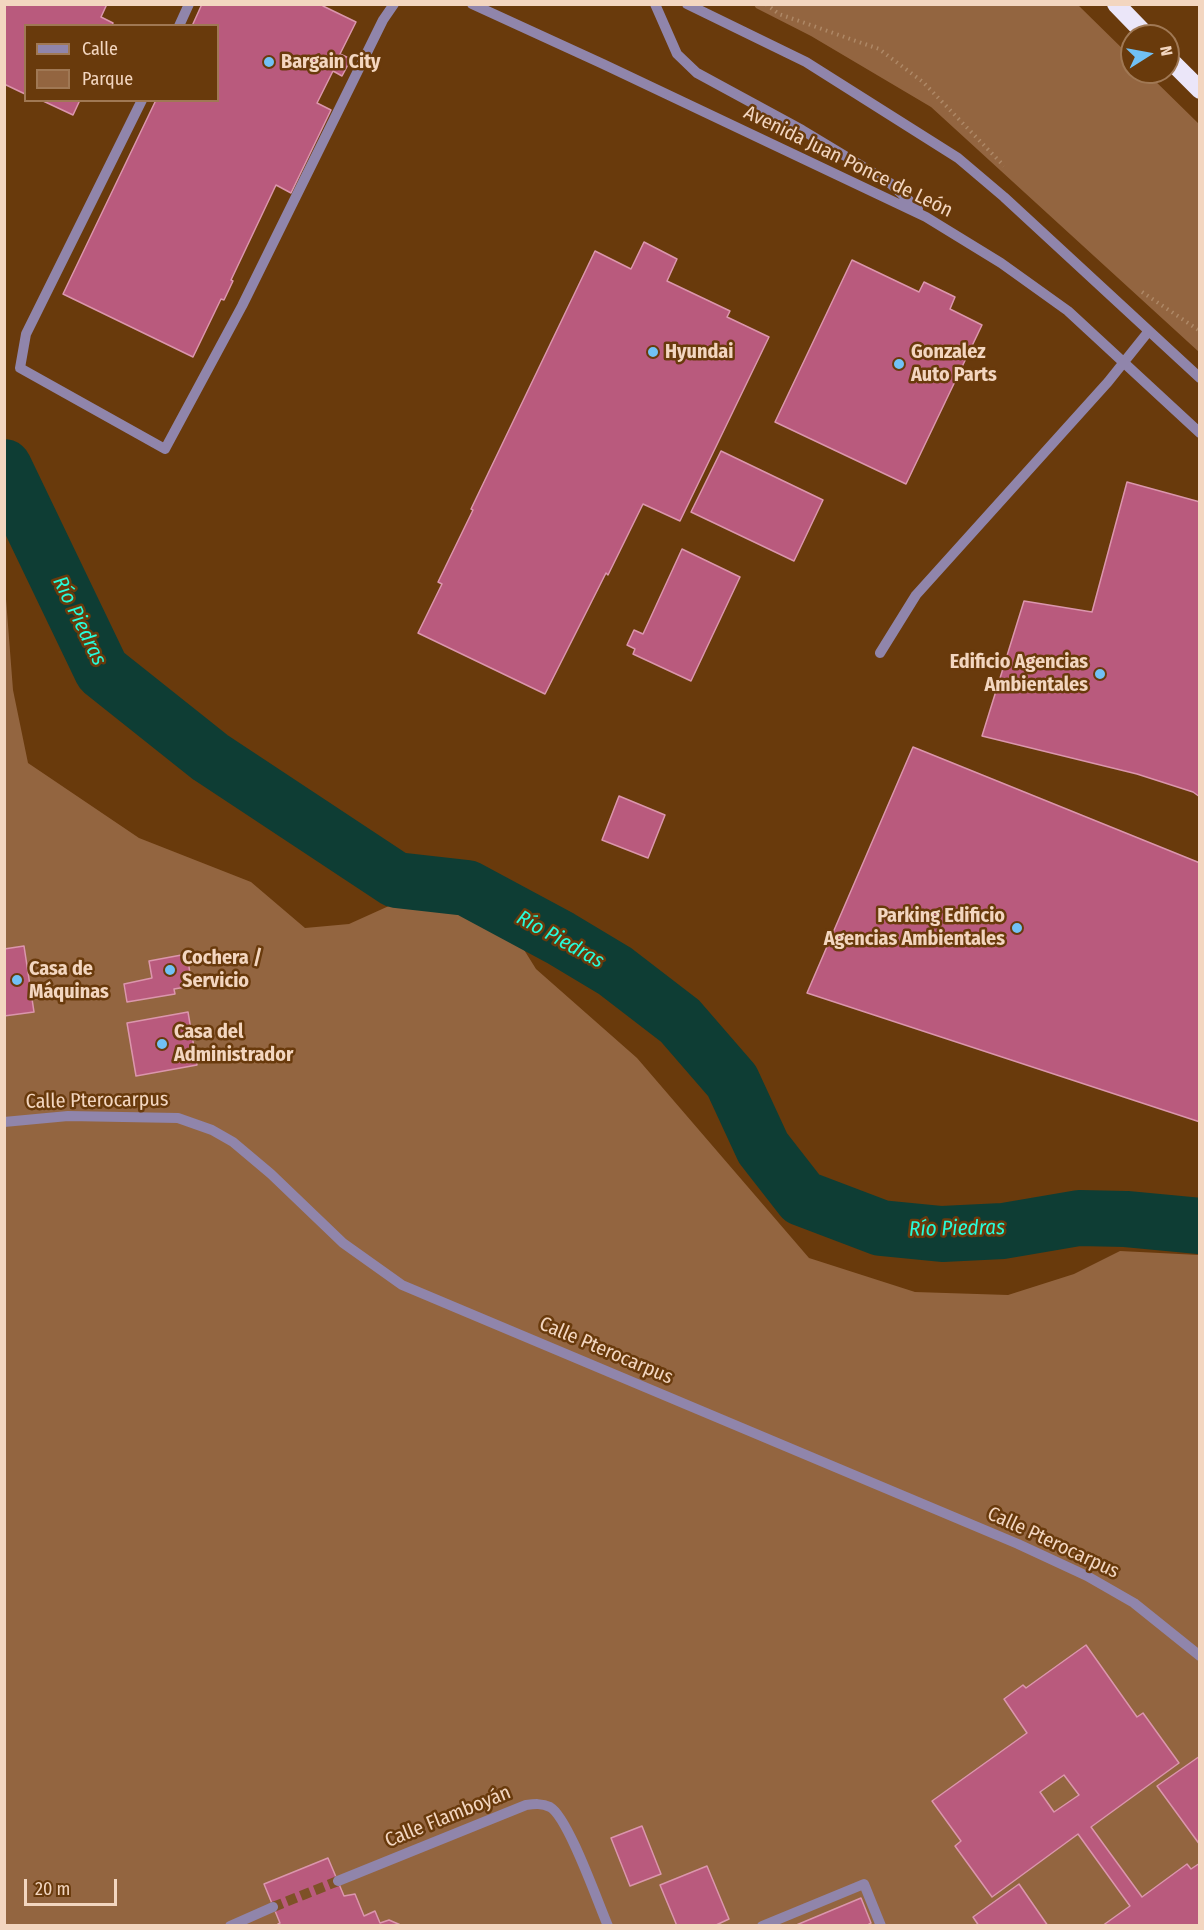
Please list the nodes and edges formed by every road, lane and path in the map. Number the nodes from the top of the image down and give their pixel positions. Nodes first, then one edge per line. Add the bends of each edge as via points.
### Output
1 (189, 4) edge
2 (472, 4) edge
3 (656, 4) edge
4 (687, 4) edge
5 (1116, 4) edge
6 (390, 6) edge
7 (180, 24) edge
8 (1135, 24) edge
9 (1180, 70) edge
10 (1200, 90) edge
11 (141, 102) edge
12 (926, 217) junction
13 (1148, 332) junction
14 (1124, 363) junction
15 (1200, 378) edge
16 (1200, 433) edge
17 (880, 653) dead end
18 (4, 1122) edge
19 (1200, 1656) edge
20 (338, 1881) tunnel mouth
21 (273, 1907) tunnel mouth
22 (230, 1926) edge
23 (608, 1926) edge
24 (762, 1926) edge
25 (881, 1926) edge

1 - 7 street
2 - 12 street, Avenida Juan Ponce de León
3 - 12 street via 677,54 697,73 890,183
4 - 13 street via 806,62 958,158
5 - 8 highway
6 - 11 street via 242,306 165,449 20,368 26,334
9 - 10 highway
12 - 14 street, Avenida Juan Ponce de León via 1058,304
13 - 14 street
13 - 15 street
14 - 16 street, Avenida Juan Ponce de León
14 - 17 street via 916,595
18 - 19 street, Calle Pterocarpus via 68,1116 178,1118 212,1130 271,1174 343,1242 402,1285 1087,1575 1134,1603
20 - 23 street, Calle Flamboyán via 526,1805 539,1804 554,1811 563,1824
21 - 22 street
24 - 25 street via 864,1884

